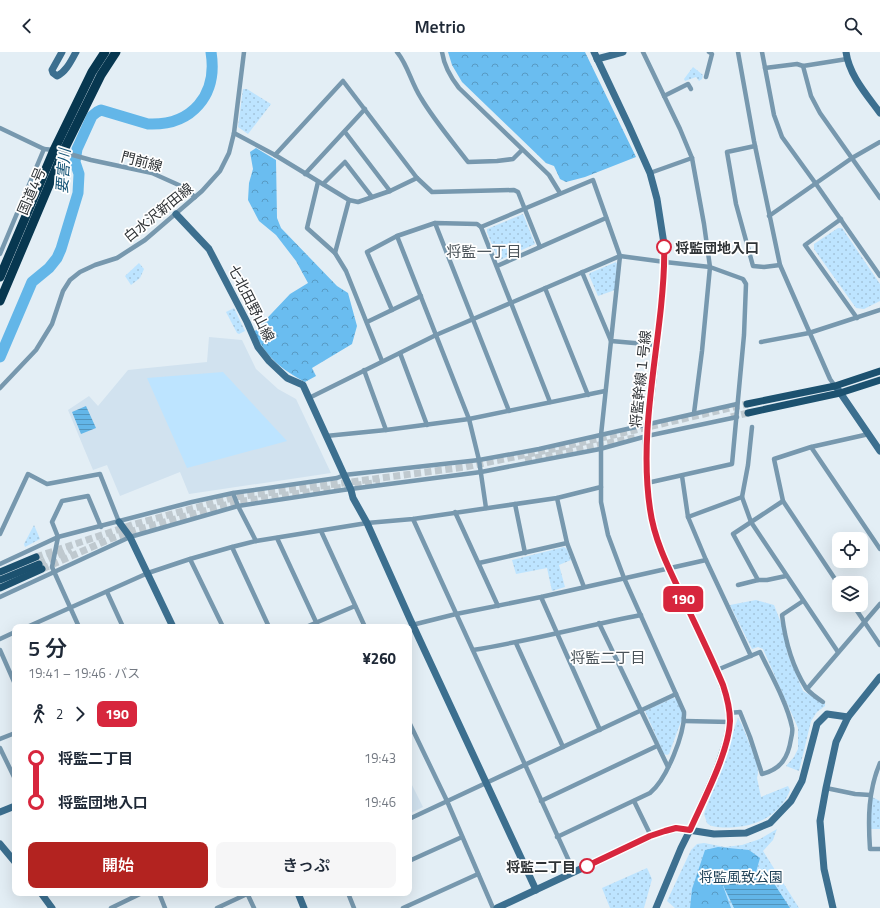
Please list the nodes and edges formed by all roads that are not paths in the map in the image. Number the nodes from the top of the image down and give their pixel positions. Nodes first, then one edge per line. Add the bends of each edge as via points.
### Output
1 (62, 52) edge
2 (76, 52) edge
3 (105, 52) edge
4 (116, 52) edge
5 (244, 52) edge
6 (397, 52) edge
7 (442, 52) edge
8 (623, 52) edge
9 (643, 52) edge
10 (709, 52) edge
11 (738, 52) edge
12 (762, 52) edge
13 (596, 56) edge
14 (846, 56) edge
15 (803, 66) junction
16 (765, 68) junction
17 (706, 77) dead end
18 (691, 89) dead end
19 (664, 96) junction
20 (365, 109) junction
21 (880, 113) edge
22 (0, 128) edge
23 (234, 132) junction
24 (345, 132) junction
25 (880, 142) edge
26 (755, 146) junction
27 (44, 149) junction
28 (522, 150) junction
29 (63, 152) junction
30 (275, 155) junction
31 (692, 158) junction
32 (852, 158) junction
33 (650, 173) junction
34 (305, 174) junction
35 (416, 178) junction
36 (321, 183) junction
37 (816, 184) junction
38 (390, 191) junction
39 (560, 193) junction
40 (195, 197) junction
41 (372, 197) junction
42 (880, 198) edge
43 (349, 200) junction
44 (525, 208) junction
45 (176, 214) junction
46 (769, 216) junction
47 (606, 218) junction
48 (841, 219) junction
49 (435, 223) junction
50 (481, 227) junction
51 (397, 236) junction
52 (540, 247) junction
53 (335, 253) junction
54 (0, 254) edge
55 (620, 256) junction
56 (665, 262) junction
57 (780, 264) junction
58 (497, 266) junction
59 (710, 266) junction
60 (4, 271) edge
61 (582, 272) junction
62 (880, 276) edge
63 (545, 288) junction
64 (421, 296) junction
65 (0, 301) edge
66 (511, 303) junction
67 (392, 310) junction
68 (880, 310) edge
69 (857, 318) junction
70 (473, 319) junction
71 (367, 322) junction
72 (809, 333) junction
73 (436, 335) junction
74 (611, 341) junction
75 (762, 342) dead end
76 (657, 345) junction
77 (400, 353) junction
78 (382, 361) junction
79 (364, 370) junction
80 (880, 371) edge
81 (880, 380) edge
82 (835, 386) junction
83 (0, 388) edge
84 (605, 391) junction
85 (840, 393) junction
86 (588, 395) junction
87 (309, 398) junction
88 (550, 402) junction
89 (737, 404) junction
90 (747, 404) tunnel mouth
91 (509, 411) junction
92 (694, 413) junction
93 (748, 413) tunnel mouth
94 (737, 417) junction
95 (469, 419) junction
96 (648, 424) junction
97 (427, 425) junction
98 (752, 427) dead end
99 (386, 430) junction
100 (869, 434) junction
101 (601, 435) junction
102 (326, 436) junction
103 (647, 436) junction
104 (811, 447) junction
105 (600, 449) junction
106 (880, 451) edge
107 (479, 460) junction
108 (481, 472) junction
109 (344, 475) junction
110 (682, 476) junction
111 (647, 483) junction
112 (601, 487) junction
113 (351, 490) junction
114 (233, 493) junction
115 (742, 497) junction
116 (557, 498) junction
117 (783, 501) junction
118 (515, 504) junction
119 (238, 506) junction
120 (486, 508) junction
121 (455, 512) junction
122 (688, 516) junction
123 (413, 519) junction
124 (119, 522) junction
125 (751, 522) junction
126 (367, 523) junction
127 (101, 527) junction
128 (321, 531) junction
129 (0, 534) edge
130 (58, 537) junction
131 (130, 537) junction
132 (277, 538) junction
133 (256, 541) junction
134 (567, 543) junction
135 (232, 547) junction
136 (880, 549) edge
137 (525, 553) junction
138 (190, 558) junction
139 (706, 560) junction
140 (39, 563) junction
141 (0, 564) edge
142 (479, 564) junction
143 (669, 568) junction
144 (0, 572) edge
145 (54, 573) junction
146 (148, 573) junction
147 (786, 576) junction
148 (833, 576) edge
149 (624, 578) junction
150 (0, 580) edge
151 (758, 580) junction
152 (738, 585) dead end
153 (584, 587) junction
154 (0, 588) edge
155 (107, 592) junction
156 (0, 597) edge
157 (541, 597) junction
158 (803, 601) junction
159 (880, 604) edge
160 (355, 606) junction
161 (498, 606) junction
162 (71, 608) junction
163 (857, 612) edge
164 (456, 614) junction
165 (640, 615) junction
166 (316, 622) junction
167 (864, 622) junction
168 (599, 623) junction
169 (39, 624) edge
170 (79, 624) edge
171 (122, 624) edge
172 (172, 624) edge
173 (222, 624) edge
174 (268, 624) edge
175 (312, 624) edge
176 (364, 624) edge
177 (409, 624) edge
178 (412, 625) edge
179 (412, 630) edge
180 (12, 633) edge
181 (556, 633) junction
182 (0, 639) edge
183 (516, 643) junction
184 (880, 645) edge
185 (0, 650) edge
186 (473, 650) junction
187 (838, 652) junction
188 (751, 656) junction
189 (717, 670) junction
190 (12, 677) edge
191 (880, 677) edge
192 (807, 689) junction
193 (676, 694) junction
194 (823, 702) dead end
195 (641, 711) junction
196 (729, 713) junction
197 (848, 717) junction
198 (684, 721) junction
199 (730, 722) junction
200 (412, 728) edge
201 (600, 730) junction
202 (12, 734) edge
203 (0, 738) edge
204 (658, 746) junction
205 (563, 747) junction
206 (0, 748) edge
207 (880, 763) edge
208 (524, 765) junction
209 (668, 767) junction
210 (12, 773) edge
211 (486, 783) junction
212 (826, 788) junction
213 (870, 795) junction
214 (447, 801) junction
215 (541, 801) junction
216 (634, 801) junction
217 (12, 807) edge
218 (0, 812) edge
219 (412, 818) edge
220 (690, 830) junction
221 (650, 836) junction
222 (462, 837) junction
223 (557, 837) junction
224 (0, 844) edge
225 (880, 849) edge
226 (12, 858) edge
227 (412, 860) edge
228 (574, 872) junction
229 (478, 874) junction
230 (536, 890) junction
231 (43, 896) edge
232 (136, 896) edge
233 (160, 896) edge
234 (243, 896) edge
235 (248, 896) edge
236 (299, 896) edge
237 (349, 896) edge
238 (52, 908) edge
239 (111, 908) edge
240 (165, 908) edge
241 (217, 908) edge
242 (254, 908) edge
243 (304, 908) edge
244 (354, 908) edge
245 (403, 908) edge
246 (493, 908) edge
247 (497, 908) edge
248 (656, 908) edge
249 (833, 908) edge

1 - 2 street via 52,70 57,76 65,70
3 - 29 highway, 国道4号 via 92,72
4 - 29 highway, 国道4号 via 102,74
5 - 23 street, 白水沢新田線
6 - 28 street via 421,99 468,162 513,159
7 - 28 street via 452,79 459,88
8 - 13 street
9 - 19 street
10 - 17 street via 712,54
11 - 26 street
12 - 16 street
13 - 33 street, 将監幹線１号線
14 - 15 street
14 - 21 street via 856,78
15 - 16 street via 797,64
15 - 32 street via 811,96 820,113
16 - 37 street via 774,115 782,137
18 - 19 street via 688,84
19 - 31 street
20 - 24 street
20 - 30 street via 343,81
20 - 35 street
22 - 27 street, 門前線
23 - 30 street
23 - 40 street, 白水沢新田線 via 229,153 220,171
24 - 34 street
24 - 38 street
25 - 32 street
26 - 46 street
26 - 57 street via 727,152 732,185 753,266 764,268
27 - 29 street, 門前線
27 - 54 street
28 - 39 street via 549,175
29 - 40 street, 門前線 via 152,173 181,186
29 - 60 highway, 国道4号
30 - 34 street
31 - 33 street
31 - 59 street
32 - 37 street
32 - 42 street
33 - 56 street, 将監幹線１号線 via 657,199
34 - 36 street
35 - 38 street
35 - 44 street via 432,192 514,190 518,192
36 - 41 street via 345,162
36 - 43 street
36 - 53 street via 307,228
37 - 46 street
37 - 48 street
38 - 41 street
39 - 44 street
39 - 47 street via 593,180
40 - 45 street, 白水沢新田線
41 - 43 street via 358,202
43 - 53 street
44 - 50 street
44 - 52 street
45 - 83 street, 白水沢新田線 via 145,240 117,258 80,272 70,280 63,291 52,324 36,350
45 - 87 street, 七北田野山線 via 209,249 258,347 287,378 303,385
46 - 57 street
47 - 52 street
47 - 55 street
48 - 62 street
48 - 69 street via 805,245
49 - 50 street via 477,224
49 - 51 street
49 - 70 street
50 - 58 street
51 - 64 street
51 - 67 street via 367,252
52 - 58 street
53 - 71 street via 346,271
55 - 56 street
55 - 61 street
55 - 74 street
56 - 59 street
56 - 76 street, 将監幹線１号線
57 - 72 street
58 - 66 street
59 - 89 street via 743,279 746,284
59 - 92 street
60 - 65 highway, 国道4号
61 - 63 street
61 - 74 street
63 - 66 street
63 - 86 street
64 - 67 street
64 - 73 street
66 - 70 street
66 - 88 street
67 - 71 street
68 - 69 street
69 - 72 street
70 - 73 street
70 - 91 street
71 - 78 street
72 - 75 street
72 - 82 street
73 - 77 street
73 - 95 street
74 - 76 street
74 - 84 street
76 - 96 street, 将監幹線１号線
77 - 78 street
77 - 97 street
78 - 79 street
79 - 87 street
79 - 99 street
80 - 82 main road
81 - 85 main road
82 - 85 street
82 - 90 main road
84 - 86 street
84 - 101 street
85 - 93 main road
85 - 100 street
86 - 88 street
87 - 102 street, 七北田野山線
88 - 91 street
89 - 92 street
89 - 94 street
91 - 95 street
92 - 96 street
94 - 103 street
94 - 110 street via 732,464
95 - 97 street
95 - 107 street
96 - 101 street
96 - 103 street, 将監幹線１号線
97 - 99 street
98 - 115 street
99 - 102 street
100 - 104 street
100 - 106 street
101 - 105 street
101 - 107 street
102 - 109 street, 七北田野山線
103 - 105 street
103 - 111 street, 将監幹線１号線
104 - 117 street via 774,459
104 - 136 street
105 - 108 street
105 - 112 street
107 - 108 street
107 - 109 street
108 - 113 street
108 - 120 street
109 - 113 street, 七北田野山線
109 - 114 street
110 - 111 street
110 - 122 street
111 - 143 street, 将監幹線１号線 via 650,511 658,542
112 - 116 street
112 - 149 street via 601,502 608,534
113 - 119 street
113 - 126 street, 七北田野山線
114 - 119 street
114 - 124 street
115 - 122 street
115 - 125 street
116 - 118 street
116 - 134 street
117 - 125 street
117 - 148 street
118 - 120 street
118 - 137 street
119 - 131 street
119 - 133 street
120 - 121 street
121 - 123 street
121 - 142 street
122 - 139 street
123 - 126 street
123 - 164 street
124 - 127 street
124 - 129 street via 100,474 47,484 28,474
124 - 131 street
125 - 147 street
125 - 151 street via 733,534
126 - 128 street
126 - 177 street, 七北田野山線
127 - 130 street
127 - 130 street via 88,496 62,501 52,522
128 - 132 street
128 - 160 street
130 - 141 street
130 - 145 street via 52,567
131 - 145 street
131 - 146 street
132 - 133 street
132 - 166 street
133 - 135 street
134 - 137 street
134 - 153 street
135 - 138 street
135 - 174 street
137 - 142 street
138 - 146 street
138 - 173 street
139 - 143 street
139 - 188 street
140 - 144 main road
140 - 150 main road
140 - 154 main road
142 - 161 street
143 - 149 street
143 - 189 street, 将監幹線１号線
145 - 156 street
145 - 162 street
146 - 155 street
146 - 172 street
147 - 151 street
147 - 158 street
149 - 153 street
149 - 165 street
151 - 152 street
153 - 157 street
155 - 162 street
155 - 171 street
157 - 161 street
157 - 181 street
158 - 187 street
158 - 192 street via 782,615 792,660
159 - 167 street
160 - 166 street
160 - 176 street
161 - 164 street
162 - 169 street
162 - 170 street
163 - 167 street
164 - 178 street
164 - 186 street
165 - 168 street
165 - 193 street
166 - 175 street
167 - 184 street
167 - 187 street
168 - 181 street
168 - 195 street
179 - 211 street, 七北田野山線
180 - 182 street
181 - 183 street
181 - 201 street
183 - 186 street
183 - 205 street
185 - 190 street
186 - 208 street
187 - 192 street
188 - 189 street
188 - 196 street via 760,652 793,728 789,752 772,772 762,774 740,712
189 - 196 street, 将監幹線１号線
191 - 197 street
192 - 194 street
193 - 195 street
193 - 198 street via 684,712
195 - 201 street
195 - 204 street
196 - 199 street, 将監幹線１号線
197 - 212 street via 836,742
197 - 220 street via 827,714 817,724 802,780 791,801 770,823 746,833 714,834
198 - 199 street
198 - 209 street
199 - 220 street, 将監幹線１号線 via 716,771
200 - 214 street
201 - 205 street
202 - 203 street
204 - 209 street
204 - 215 street
205 - 208 street
206 - 210 street
207 - 213 street
208 - 211 street
208 - 215 street
209 - 216 street via 657,788
211 - 214 street
211 - 230 street, 七北田野山線
212 - 213 street
212 - 249 street via 820,821 824,869
213 - 225 street via 870,849
214 - 219 street
214 - 222 street
215 - 223 street
216 - 221 street
216 - 223 street
217 - 218 street
220 - 221 street via 676,828
220 - 248 street, 将監幹線１号線
221 - 228 street
222 - 227 street
222 - 229 street
223 - 228 street
224 - 226 street
228 - 230 street
229 - 245 street
229 - 246 street
230 - 247 street
231 - 238 street
232 - 239 street
233 - 240 street
234 - 241 street
235 - 242 street
236 - 243 street
237 - 244 street

